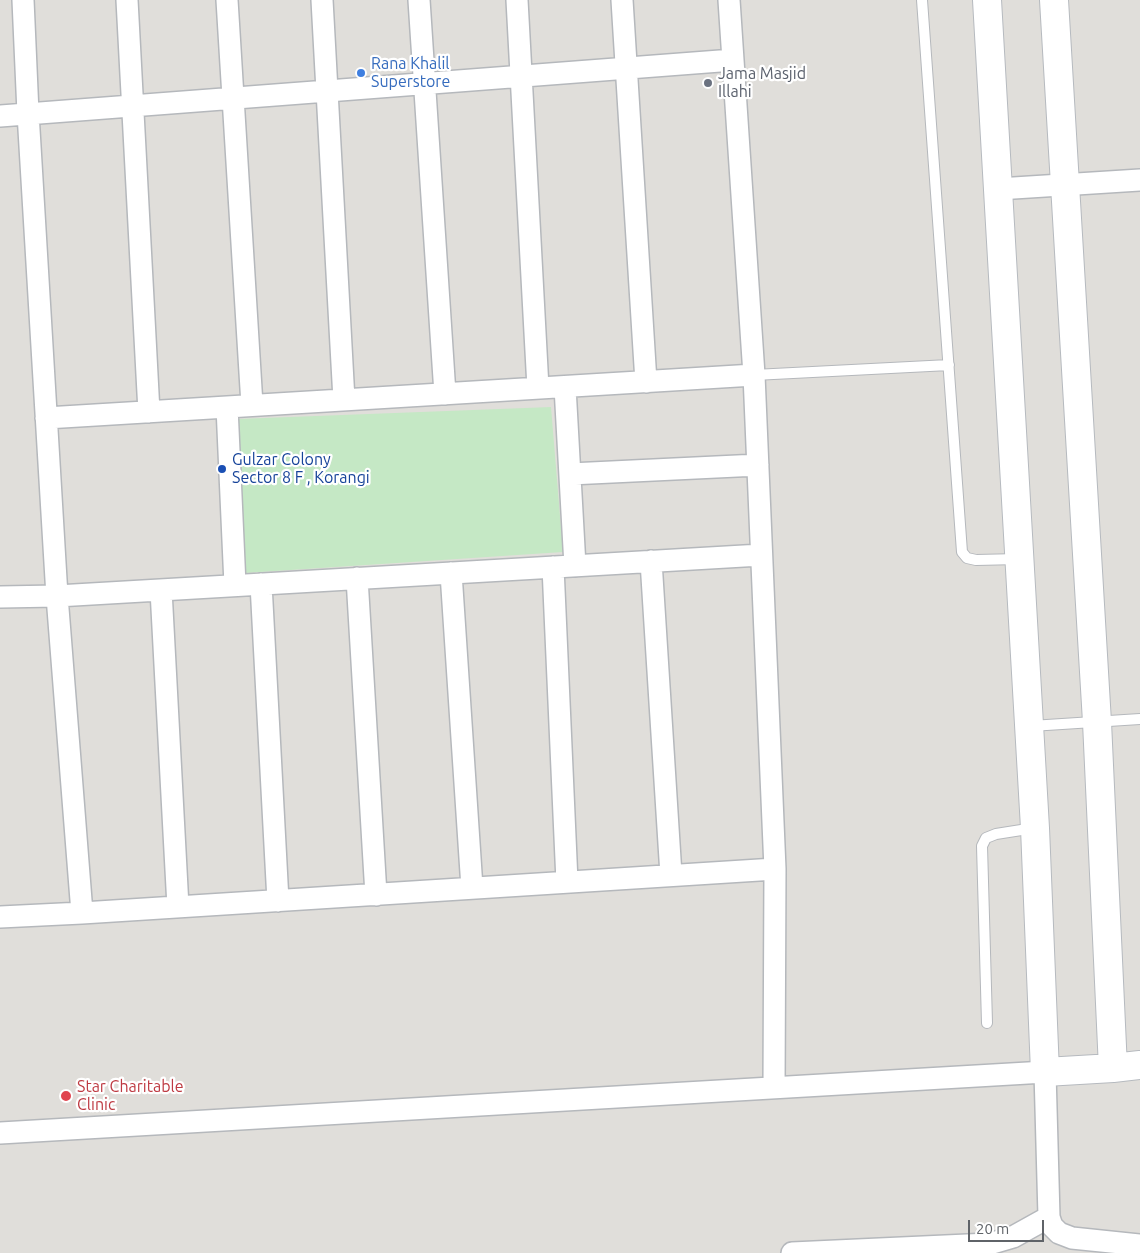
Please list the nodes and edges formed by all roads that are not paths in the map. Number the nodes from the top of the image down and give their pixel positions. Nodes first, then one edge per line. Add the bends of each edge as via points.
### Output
1 (23, 0) edge
2 (127, 0) edge
3 (227, 0) edge
4 (322, 0) edge
5 (419, 0) edge
6 (517, 0) edge
7 (622, 0) edge
8 (729, 0) edge
9 (922, 0) edge
10 (987, 0) edge
11 (1054, 0) edge
12 (733, 60) junction
13 (626, 68) junction
14 (521, 76) junction
15 (424, 83) junction
16 (327, 91) junction
17 (233, 98) junction
18 (133, 106) junction
19 (28, 114) junction
20 (0, 116) edge
21 (1140, 180) edge
22 (1065, 185) junction
23 (998, 189) junction
24 (949, 365) junction
25 (754, 375) junction
26 (646, 382) junction
27 (566, 386) junction
28 (538, 388) junction
29 (445, 394) junction
30 (344, 400) junction
31 (252, 405) junction
32 (227, 407) junction
33 (150, 412) junction
34 (46, 418) junction
35 (758, 464) junction
36 (570, 474) junction
37 (762, 554) junction
38 (1020, 560) junction
39 (651, 561) junction
40 (575, 566) junction
41 (553, 567) junction
42 (451, 573) junction
43 (357, 578) junction
44 (261, 584) junction
45 (235, 585) junction
46 (162, 590) junction
47 (57, 596) junction
48 (0, 597) edge
49 (1140, 719) edge
50 (1097, 722) junction
51 (1030, 726) junction
52 (1035, 828) junction
53 (774, 869) junction
54 (671, 875) junction
55 (568, 882) junction
56 (472, 888) junction
57 (376, 895) junction
58 (278, 901) junction
59 (178, 907) junction
60 (82, 914) junction
61 (0, 917) edge
62 (987, 1023) dead end
63 (1140, 1065) edge
64 (1113, 1068) junction
65 (1045, 1072) junction
66 (774, 1087) junction
67 (0, 1133) edge
68 (1049, 1217) junction
69 (1140, 1245) edge
70 (792, 1253) edge

1 - 19 street
2 - 18 street
3 - 17 street
4 - 16 street
5 - 15 street
6 - 14 street
7 - 13 street
8 - 12 street
9 - 24 lane
10 - 23 street
11 - 22 street
12 - 13 street
12 - 25 street
13 - 14 street
13 - 26 street
14 - 15 street
14 - 28 street
15 - 16 street
15 - 29 street
16 - 17 street
16 - 30 street
17 - 18 street
17 - 31 street
18 - 19 street
18 - 33 street
19 - 20 street
19 - 34 street
21 - 22 street
22 - 23 street
22 - 50 street
23 - 38 street
24 - 25 lane
24 - 38 lane via 962,552 967,558 976,560
25 - 26 street
25 - 35 street
26 - 27 street
27 - 28 street
27 - 36 street
28 - 29 street
29 - 30 street
30 - 31 street
31 - 32 street
32 - 33 street
32 - 45 street
33 - 34 street
34 - 47 street
35 - 36 street
35 - 37 street
36 - 40 street
37 - 39 street
37 - 53 street
38 - 51 street
39 - 40 street
39 - 54 street
40 - 41 street
41 - 42 street
41 - 55 street
42 - 43 street
42 - 56 street
43 - 44 street
43 - 57 street
44 - 45 street
44 - 58 street
45 - 46 street
46 - 47 street
46 - 59 street
47 - 48 street
47 - 60 street
49 - 50 lane
50 - 51 lane
50 - 64 street
51 - 52 street
52 - 62 lane via 996,834 986,838 982,846
52 - 65 street
53 - 54 street
53 - 66 street
54 - 55 street
55 - 56 street
56 - 57 street
57 - 58 street
58 - 59 street
59 - 60 street
60 - 61 street
63 - 64 street
64 - 65 street
65 - 66 street
65 - 68 street
66 - 67 street
68 - 69 street via 1052,1226 1066,1237
68 - 70 street via 1013,1237 989,1244

